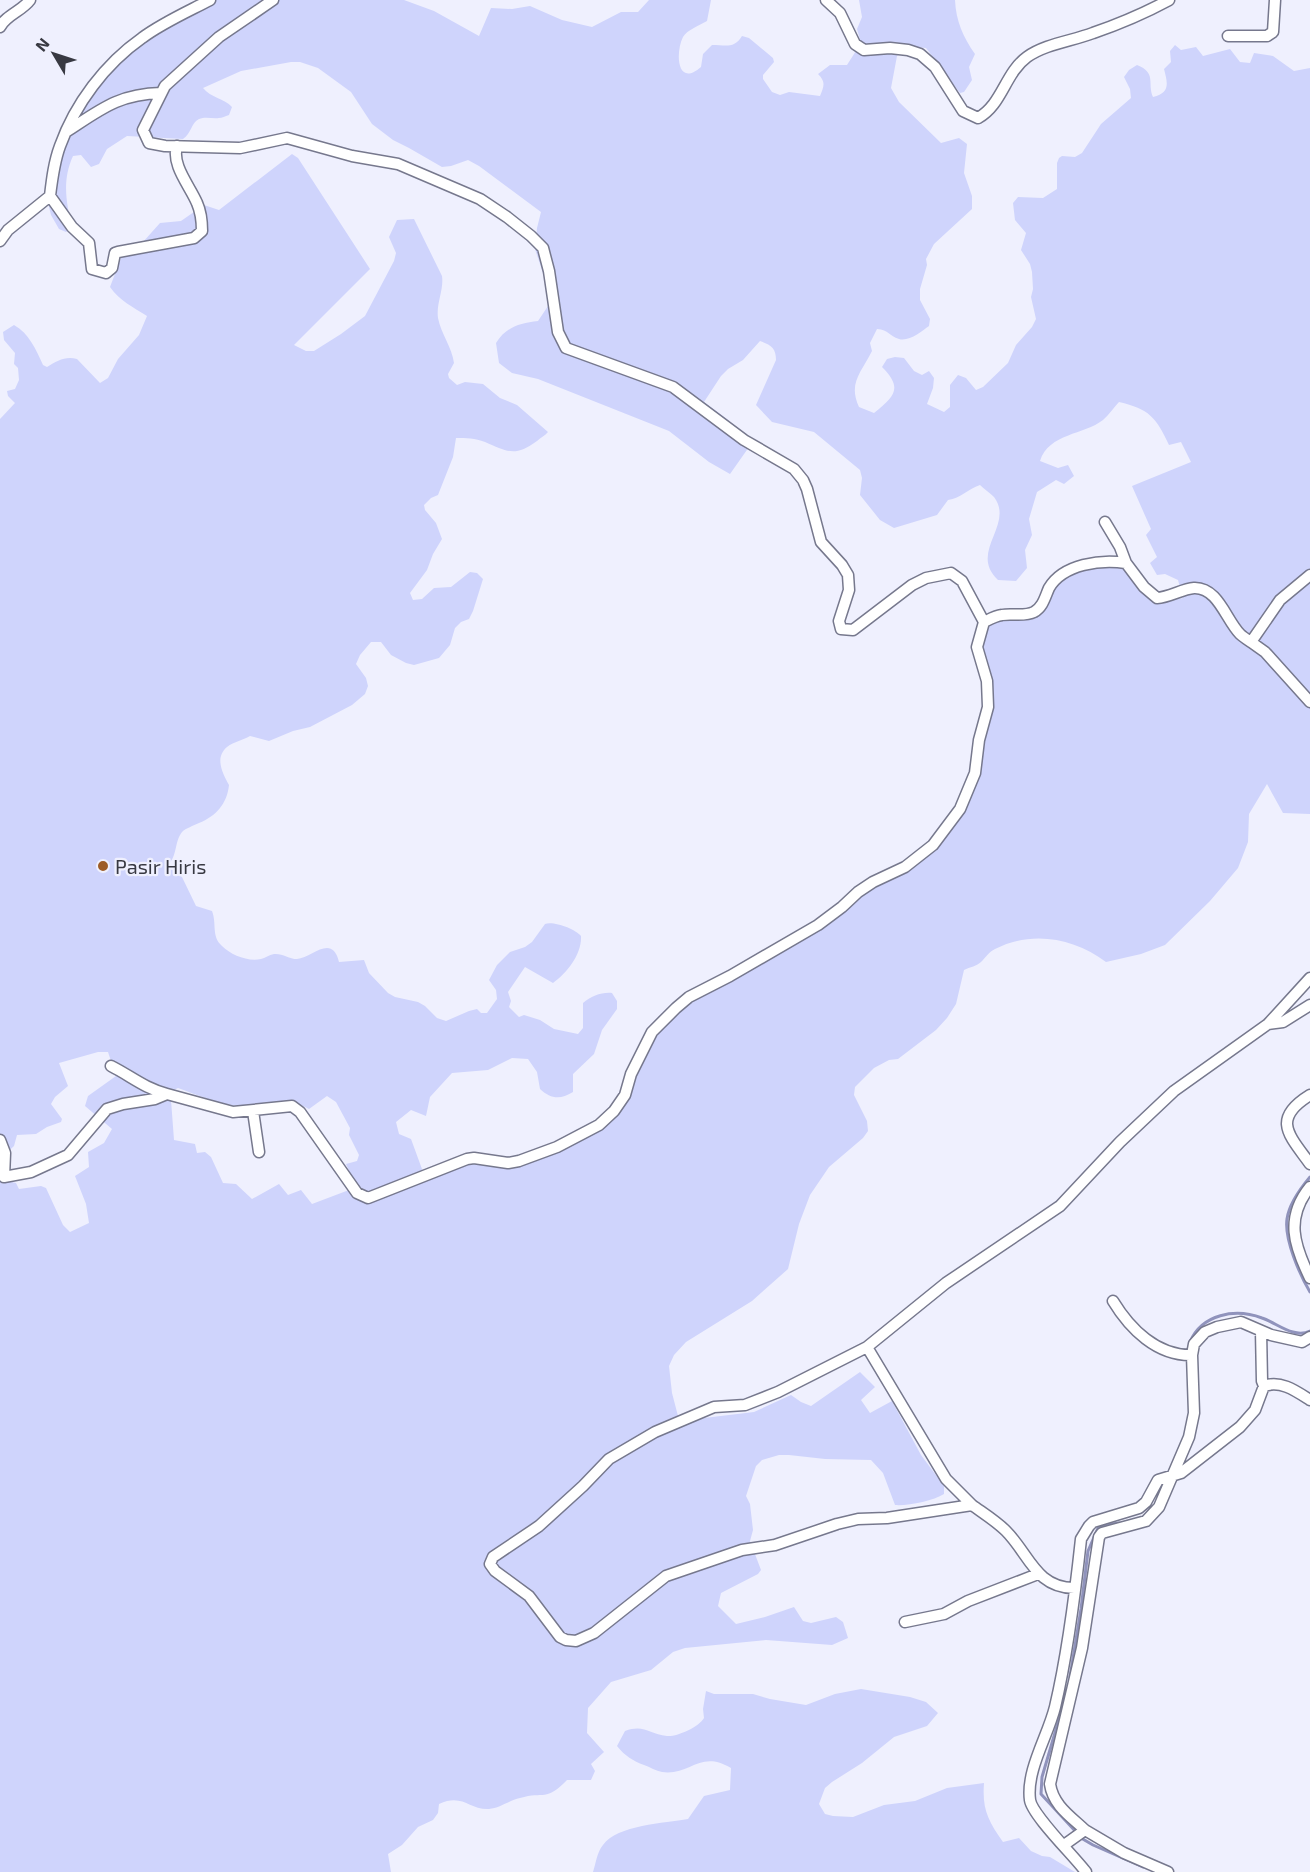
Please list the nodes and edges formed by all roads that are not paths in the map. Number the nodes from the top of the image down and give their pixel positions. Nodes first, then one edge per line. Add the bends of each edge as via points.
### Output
1 (30, 0) edge
2 (210, 0) edge
3 (273, 0) edge
4 (826, 0) edge
5 (1169, 0) edge
6 (1275, 0) edge
7 (0, 27) edge
8 (1228, 36) dead end
9 (161, 93) junction
10 (65, 133) junction
11 (177, 146) junction
12 (50, 196) junction
13 (0, 241) edge
14 (1105, 522) dead end
15 (1126, 563) junction
16 (1310, 575) edge
17 (984, 622) junction
18 (1251, 642) junction
19 (1310, 702) edge
20 (1310, 978) edge
21 (1310, 1005) edge
22 (1268, 1024) junction
23 (111, 1066) dead end
24 (167, 1094) junction
25 (1310, 1095) edge
26 (252, 1111) junction
27 (0, 1140) edge
28 (259, 1152) dead end
29 (1310, 1164) edge
30 (1310, 1187) edge
31 (1310, 1278) edge
32 (1113, 1301) dead end
33 (1261, 1331) junction
34 (1310, 1337) edge
35 (867, 1347) junction
36 (1187, 1355) junction
37 (1264, 1386) junction
38 (1310, 1400) edge
39 (1168, 1477) junction
40 (972, 1505) junction
41 (1038, 1574) junction
42 (1074, 1588) junction
43 (905, 1622) dead end
44 (1085, 1830) junction
45 (1064, 1845) junction
46 (1086, 1872) edge
47 (1168, 1872) edge

1 - 7 street
2 - 10 street via 142,37 116,60 98,80
3 - 9 street via 219,37
4 - 5 street via 840,13 855,44 864,50 890,48 920,54 935,67 963,111 978,118 993,105 1027,57 1120,23
6 - 8 street via 1273,32 1267,36
9 - 10 street via 139,93 113,102
9 - 11 street via 143,130 145,137 149,143
10 - 12 street
11 - 12 street via 177,163 198,203 202,231 194,238 118,252 106,273 92,269 89,243
11 - 17 street via 240,148 287,138 398,164 480,199 543,248 558,332 566,348 673,387 744,440 794,469 807,489 821,542 848,575 849,590 838,621 841,629 853,630 912,585 951,573 962,581
12 - 13 street
14 - 15 street
15 - 17 street via 1102,562 1072,569 1054,581 1034,612 1004,614
15 - 18 street via 1157,598 1192,588 1206,590 1239,633
16 - 18 street via 1280,600
17 - 26 street via 977,647 987,681 988,707 975,773 949,826 924,854 905,867 873,882 818,925 676,1008 652,1032 630,1074 625,1095 599,1125 531,1158 508,1163 467,1159 368,1198 357,1193 298,1109 292,1106
18 - 19 street
20 - 22 street
21 - 22 street via 1283,1022
22 - 35 street via 1174,1091 1060,1206 946,1283
23 - 24 street via 152,1090
24 - 26 street via 233,1112
24 - 27 street via 107,1109 68,1155 31,1172 4,1177 5,1153
25 - 29 street via 1291,1109 1287,1125
26 - 28 street
30 - 31 street via 1299,1205 1293,1229
32 - 36 street via 1134,1331 1170,1353
33 - 34 street via 1302,1342
33 - 36 street via 1241,1322 1217,1326 1205,1332
33 - 37 street
35 - 40 street via 946,1479
35 - 40 street via 778,1392 745,1405 714,1407 655,1432 609,1459 561,1507 493,1557 490,1564 529,1596 560,1637 576,1641 603,1626 666,1576 742,1550 775,1545 858,1519
36 - 39 street via 1194,1413 1190,1437
37 - 38 street via 1290,1388
37 - 39 street via 1255,1410 1240,1426 1199,1460
39 - 42 street via 1157,1482 1139,1508 1089,1526 1082,1539
39 - 44 street via 1159,1507 1152,1516 1102,1533 1097,1544 1082,1648 1050,1784 1055,1802
40 - 41 street via 1003,1528
41 - 42 street via 1063,1588
41 - 43 street via 944,1614
42 - 45 street via 1054,1709 1030,1782 1030,1802
44 - 45 street
44 - 47 street
45 - 46 street

